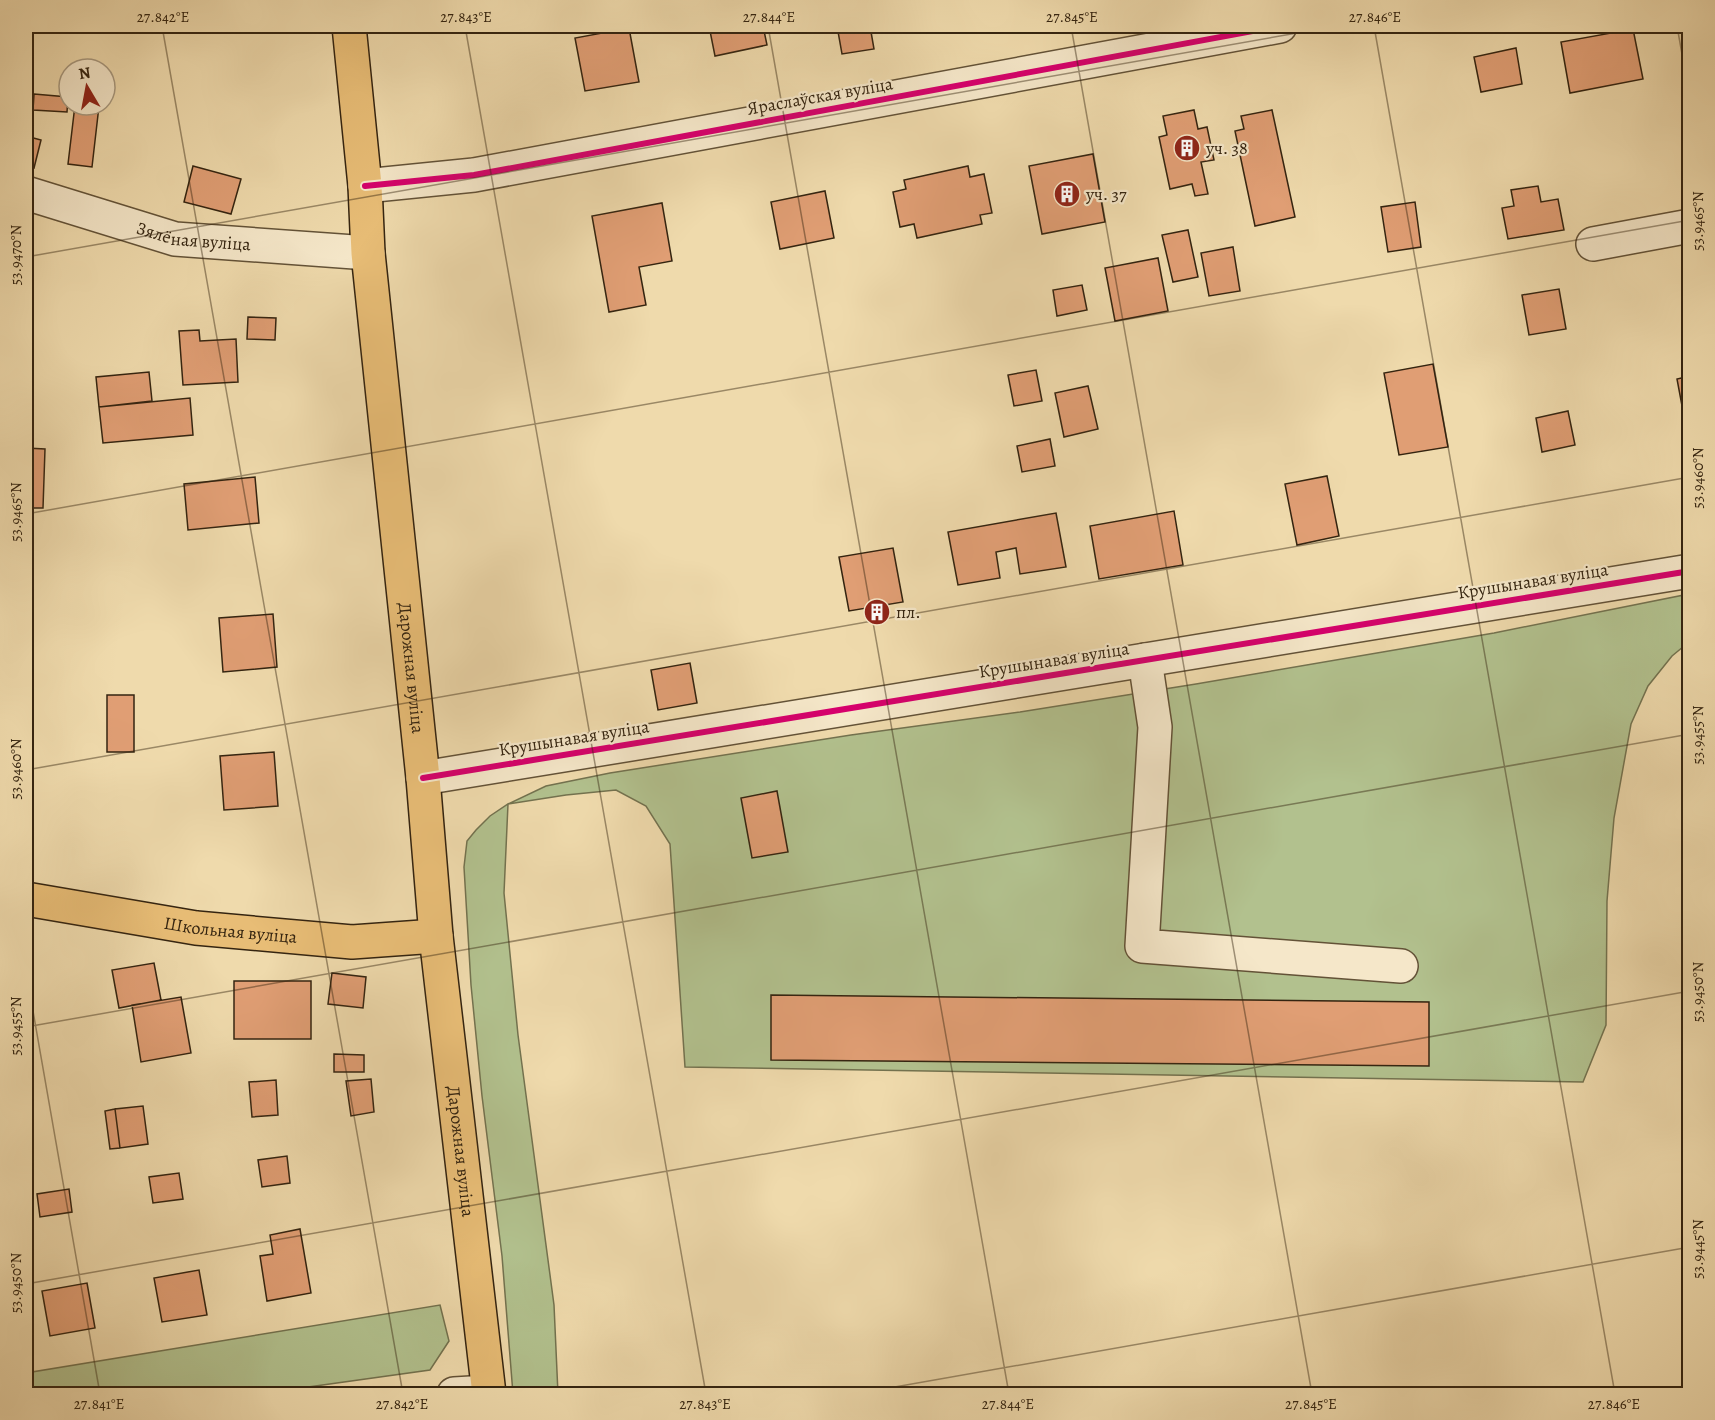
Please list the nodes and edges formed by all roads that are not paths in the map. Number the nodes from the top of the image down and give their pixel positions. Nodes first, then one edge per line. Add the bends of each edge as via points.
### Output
1 (349, 26) edge
2 (1280, 26) edge
3 (364, 186) junction
4 (26, 193) edge
5 (1689, 226) edge
6 (1593, 244) dead end
7 (368, 253) junction
8 (1689, 571) edge
9 (1145, 660) junction
10 (423, 778) junction
11 (26, 898) edge
12 (436, 936) junction
13 (1401, 966) dead end
14 (489, 1393) edge
15 (454, 1395) edge

1 - 3 main road, Дарожная вуліца
2 - 3 street, Яраслаўская вуліца via 474,175
3 - 7 main road, Дарожная вуліца
4 - 7 street, Зялёная вуліца via 175,239
5 - 6 street
7 - 10 main road, Дарожная вуліца
8 - 9 street, Крушынавая вуліца
9 - 10 street, Крушынавая вуліца
9 - 13 street via 1155,727 1142,946
10 - 12 main road, Дарожная вуліца
11 - 12 main road, Школьная вуліца via 207,929 352,942
12 - 14 main road, Дарожная вуліца
14 - 15 street

